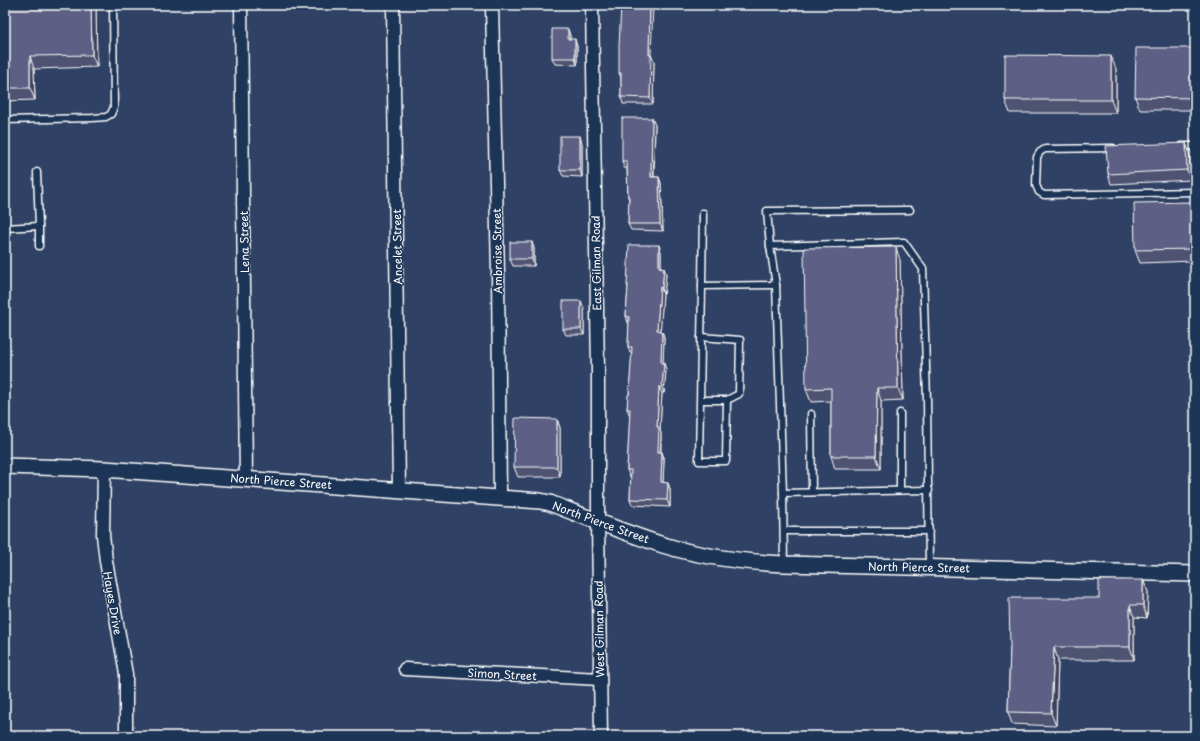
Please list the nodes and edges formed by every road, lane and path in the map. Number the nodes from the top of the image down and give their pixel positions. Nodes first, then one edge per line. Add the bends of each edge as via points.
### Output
1 (113, 5) edge
2 (241, 5) edge
3 (393, 5) edge
4 (492, 5) edge
5 (592, 5) edge
6 (5, 120) edge
7 (1171, 146) edge
8 (1195, 146) edge
9 (1116, 148) edge
10 (37, 172) dead end
11 (1195, 192) edge
12 (910, 210) dead end
13 (703, 213) dead end
14 (39, 226) junction
15 (5, 228) edge
16 (39, 246) dead end
17 (770, 246) junction
18 (776, 285) junction
19 (702, 286) junction
20 (702, 337) junction
21 (701, 400) junction
22 (727, 400) junction
23 (900, 413) dead end
24 (811, 414) dead end
25 (5, 466) edge
26 (104, 469) junction
27 (246, 479) junction
28 (399, 490) junction
29 (900, 490) junction
30 (929, 490) junction
31 (783, 492) junction
32 (812, 492) junction
33 (500, 497) junction
34 (598, 522) junction
35 (784, 531) junction
36 (929, 531) junction
37 (784, 564) junction
38 (929, 567) junction
39 (1195, 574) edge
40 (405, 669) dead end
41 (600, 679) junction
42 (126, 736) edge
43 (601, 736) edge

1 - 6 lane via 114,107 111,114 92,118
2 - 27 street, Lena Street
3 - 28 street, Ancelet Street
4 - 33 street, Ambroise Street
5 - 34 street, East Gilman Road
7 - 8 lane
9 - 11 lane via 1045,149 1037,157 1036,185 1039,192 1044,195
10 - 14 lane
12 - 17 lane via 768,210
13 - 19 lane
14 - 15 lane
14 - 16 lane
17 - 18 lane
17 - 30 lane via 904,242 923,269
18 - 19 lane
18 - 31 lane
19 - 20 lane
20 - 21 lane
20 - 22 lane via 740,340 739,394
21 - 22 lane
21 - 22 lane via 699,461 726,461
23 - 29 lane
24 - 32 lane
25 - 26 street, North Pierce Street
26 - 27 street, North Pierce Street
26 - 42 street, Hayes Drive via 103,536 126,674
27 - 28 street, North Pierce Street
28 - 33 street, North Pierce Street
29 - 30 lane
29 - 32 lane
30 - 36 lane
31 - 32 lane
31 - 35 lane
33 - 34 street, North Pierce Street via 545,502
34 - 37 street, North Pierce Street via 663,545 698,554 736,561
34 - 41 street, West Gilman Road
35 - 36 lane
35 - 37 lane
36 - 38 lane
37 - 38 street, North Pierce Street
38 - 39 street, North Pierce Street
40 - 41 street, Simon Street
41 - 43 street, West Gilman Road

